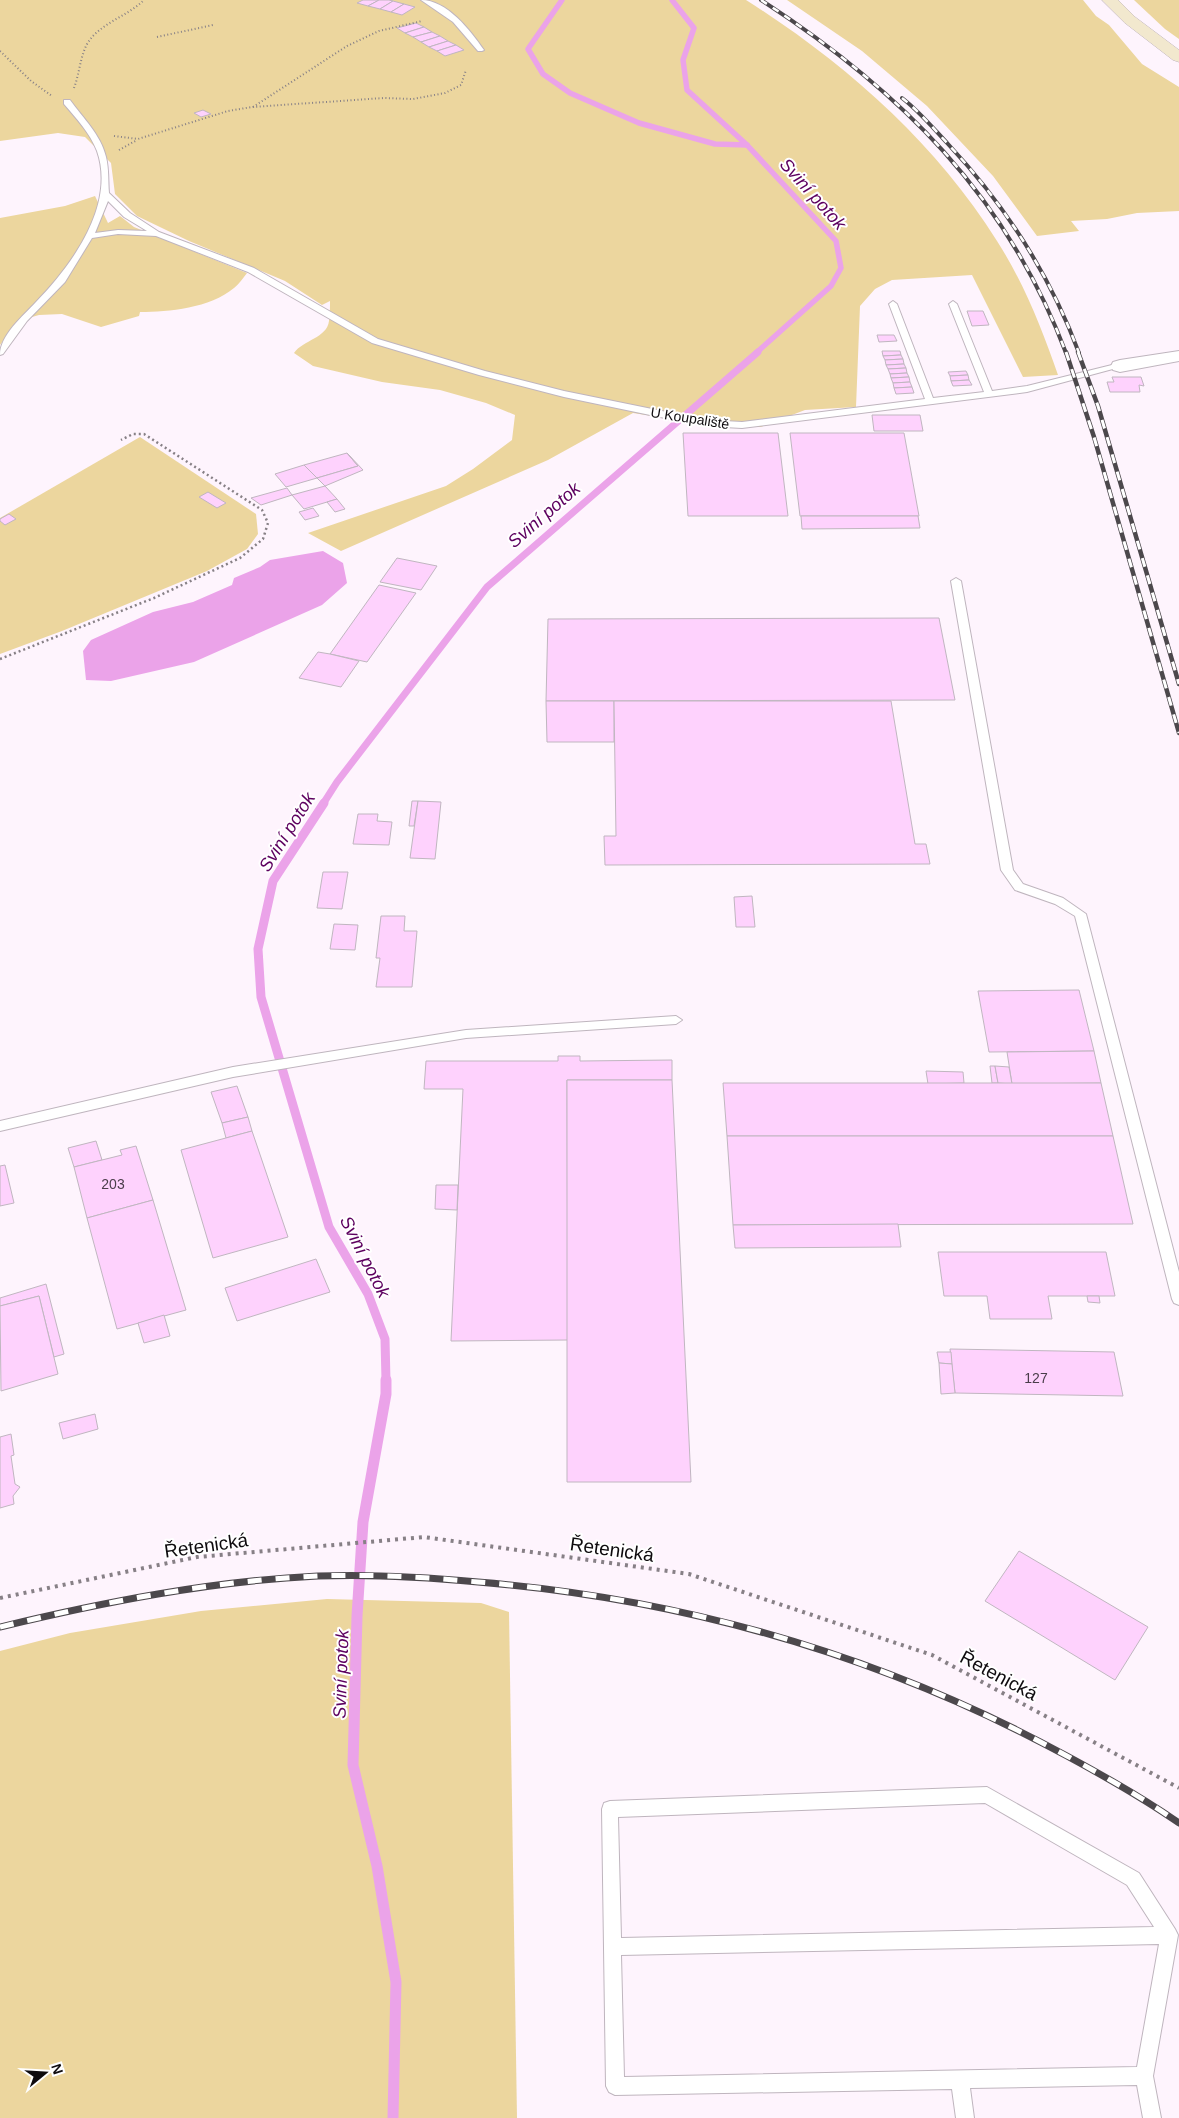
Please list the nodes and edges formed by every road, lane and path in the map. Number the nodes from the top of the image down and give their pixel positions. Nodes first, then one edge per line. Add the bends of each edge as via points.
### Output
1 (144, 0) edge
2 (424, 0) edge
3 (1109, 0) edge
4 (422, 21) dead end
5 (213, 25) dead end
6 (157, 38) dead end
7 (480, 50) dead end
8 (0, 51) edge
9 (1179, 57) edge
10 (466, 70) dead end
11 (67, 102) junction
12 (252, 107) junction
13 (91, 132) junction
14 (105, 194) junction
15 (157, 234) junction
16 (89, 236) junction
17 (893, 304) dead end
18 (953, 304) dead end
19 (0, 352) edge
20 (1179, 356) edge
21 (1120, 366) joint
22 (989, 394) junction
23 (930, 401) junction
24 (121, 440) dead end
25 (956, 581) dead end
26 (0, 659) edge
27 (676, 1020) dead end
28 (0, 1126) edge
29 (1179, 1298) edge
30 (0, 1598) edge
31 (1179, 1788) edge
32 (1169, 1935) junction
33 (611, 1947) junction
34 (1144, 2076) junction
35 (960, 2080) junction
36 (965, 2118) edge
37 (1152, 2118) edge

1 - 11 path via 135,9 109,22 90,40 80,75
2 - 7 lane via 466,29
3 - 9 street
4 - 12 path via 379,31 347,46
5 - 6 path
8 - 11 path via 49,95
10 - 12 path via 461,84 445,94 412,99
11 - 13 lane
12 - 13 path via 138,140
13 - 14 lane via 103,159
14 - 15 lane via 128,215
14 - 16 lane
15 - 16 lane via 118,232
15 - 23 lane, U Koupaliště via 251,270 375,341 564,394 706,423 742,425
16 - 19 lane via 62,280 24,320
17 - 23 lane
18 - 22 lane
20 - 21 street
21 - 22 lane, U Koupaliště via 1027,389
22 - 23 lane, U Koupaliště
24 - 26 path via 133,434 144,434 262,510 268,523 263,539 240,558 154,598
25 - 29 lane via 1007,870 1019,887 1060,901 1080,914
27 - 28 lane via 466,1034 234,1072
30 - 31 path, Řetenická via 197,1557 424,1537 689,1574 932,1655
32 - 33 lane
32 - 33 lane via 1133,1879 987,1795 610,1809
32 - 34 lane
33 - 35 lane via 615,2086
34 - 35 lane
34 - 37 lane
35 - 36 lane

